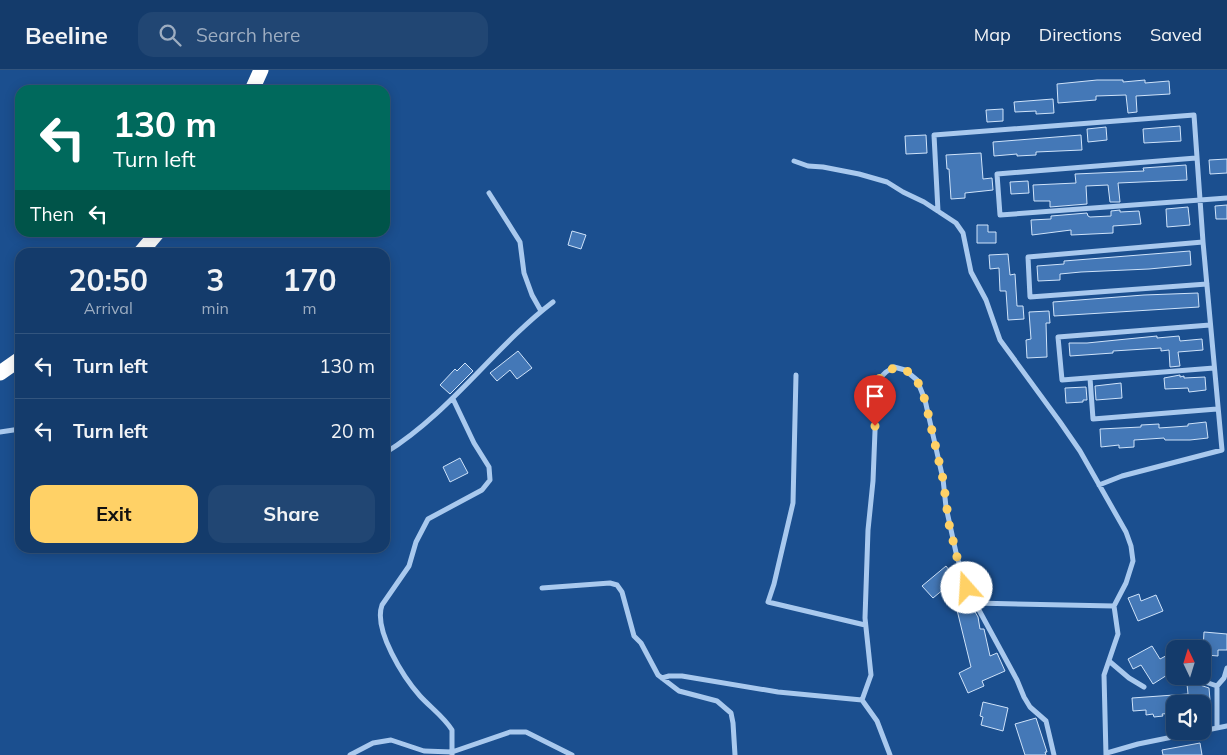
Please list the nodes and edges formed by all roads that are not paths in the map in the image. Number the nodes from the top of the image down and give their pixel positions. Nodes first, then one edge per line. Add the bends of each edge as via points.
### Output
1 (262, 70) edge
2 (254, 85) edge
3 (1196, 158) junction
4 (794, 162) dead end
5 (489, 193) dead end
6 (1227, 198) edge
7 (1200, 200) junction
8 (938, 211) junction
9 (154, 237) edge
10 (1203, 242) junction
11 (144, 248) edge
12 (1207, 284) junction
13 (553, 302) dead end
14 (542, 311) junction
15 (1210, 325) junction
16 (15, 356) edge
17 (15, 362) edge
18 (0, 363) edge
19 (1214, 368) junction
20 (0, 373) edge
21 (796, 375) dead end
22 (1090, 378) junction
23 (453, 399) junction
24 (1217, 409) junction
25 (15, 430) edge
26 (0, 432) edge
27 (390, 450) edge
28 (1099, 485) junction
29 (542, 588) dead end
30 (975, 603) junction
31 (1114, 606) junction
32 (865, 625) junction
33 (1109, 661) junction
34 (1227, 668) edge
35 (662, 678) junction
36 (1211, 684) edge
37 (1217, 686) junction
38 (1144, 687) dead end
39 (862, 700) junction
40 (1227, 726) edge
41 (1216, 728) junction
42 (452, 754) edge
43 (1107, 754) edge
44 (350, 755) edge
45 (572, 755) edge
46 (735, 755) edge
47 (890, 755) edge
48 (1054, 755) edge

1 - 2 highway
3 - 7 street
3 - 7 street via 997,174 1000,215
3 - 8 street via 1194,115 934,135
4 - 8 street via 887,182
5 - 14 street via 520,242 524,273
6 - 7 street
7 - 10 street
8 - 28 street via 961,229 971,272 986,300 1000,340 1060,422
9 - 11 highway
10 - 12 street
10 - 12 street via 1028,257 1030,297
12 - 15 street
13 - 14 street
14 - 23 street
15 - 19 street
15 - 22 street via 1058,337 1062,380
16 - 18 highway
17 - 20 highway
19 - 22 street
19 - 24 street
21 - 32 street via 793,503 768,602
22 - 24 street via 1093,419
23 - 27 street
23 - 42 street via 489,467 490,480 482,490 428,520 416,542 410,566 380,610 390,650 405,676 452,730
24 - 28 street via 1222,450
25 - 26 street
28 - 31 street via 1126,532 1133,562
29 - 35 street via 617,585 622,592 634,636
30 - 31 street
30 - 32 street via 957,557 925,400 917,380 906,370 894,368 877,381
30 - 48 street via 1030,707 1046,721
31 - 33 street via 1118,634
32 - 39 street via 871,675
33 - 38 street
33 - 43 street via 1104,675
34 - 37 street
35 - 39 street via 682,676 778,692
35 - 46 street via 679,691 717,701 731,713
36 - 37 street
37 - 41 street
39 - 47 street via 877,721
40 - 41 street
41 - 43 street via 1138,744
42 - 44 street via 424,751 391,740 373,743
42 - 45 street via 510,732 526,732

